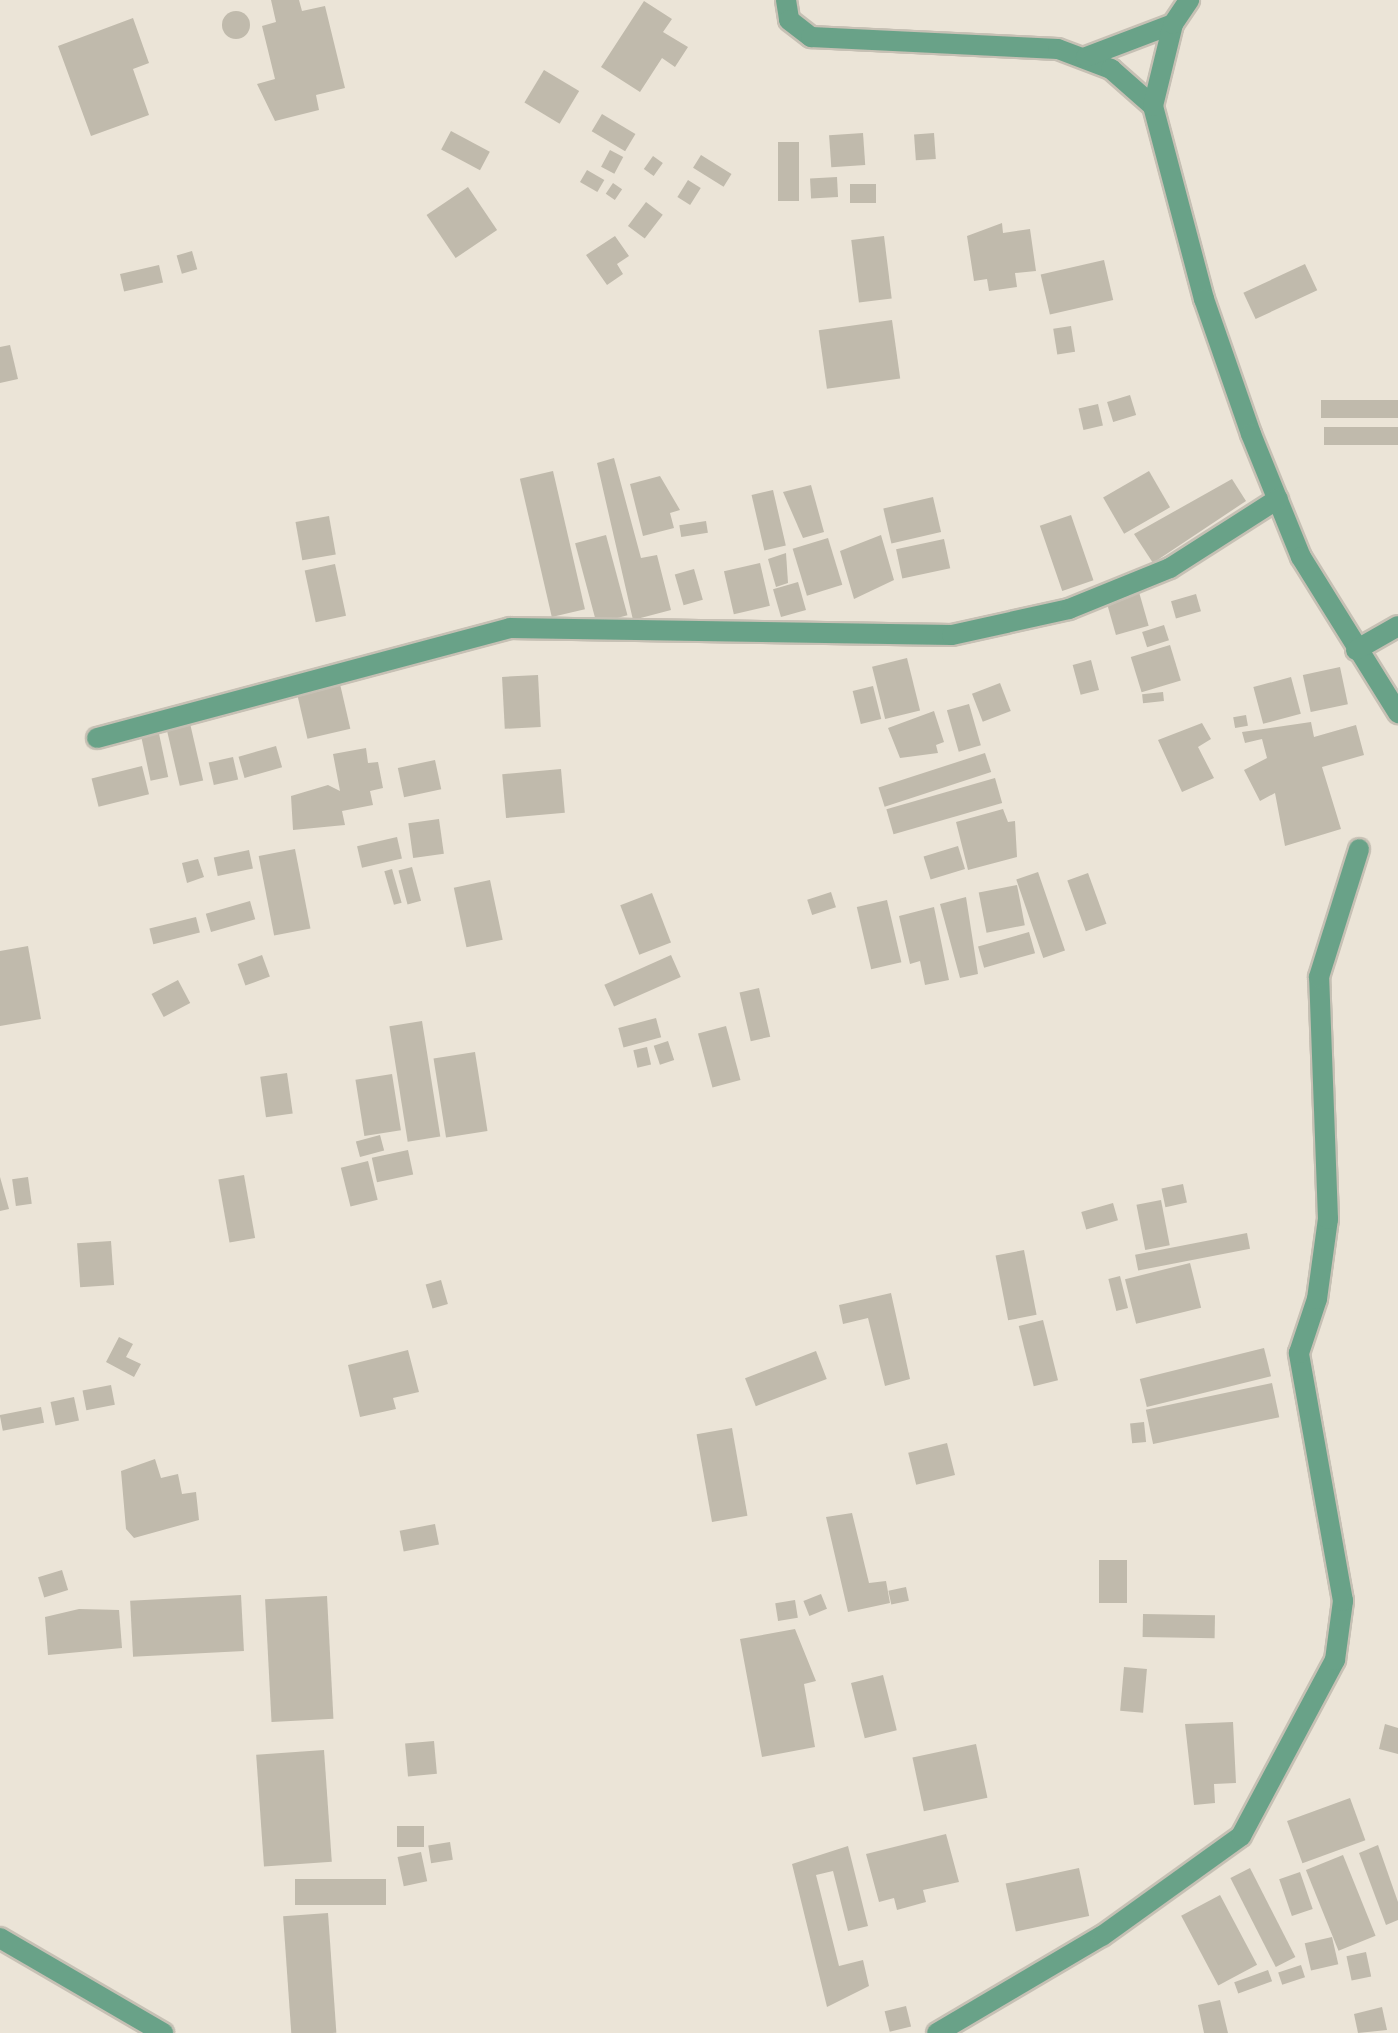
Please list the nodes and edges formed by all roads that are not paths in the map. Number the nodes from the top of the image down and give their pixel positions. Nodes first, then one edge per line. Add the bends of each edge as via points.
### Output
1 (786, 0) edge
2 (1189, 0) edge
3 (1173, 24) junction
4 (1086, 57) junction
5 (1153, 106) junction
6 (1278, 499) junction
7 (1398, 626) edge
8 (1356, 650) junction
9 (1398, 713) edge
10 (97, 738) dead end
11 (1359, 849) dead end
12 (0, 1938) edge
13 (163, 2033) edge
14 (937, 2033) edge

1 - 4 street via 789,20 811,37
2 - 3 street
3 - 4 street
3 - 5 street
4 - 5 street
5 - 6 street via 1204,299
6 - 8 street via 1301,557
6 - 10 street via 1170,568 1069,609 952,635 510,628
7 - 8 street
8 - 9 street
11 - 14 street via 1319,977 1328,1219 1317,1299 1299,1353 1343,1601 1335,1660 1241,1836 1102,1936
12 - 13 street

